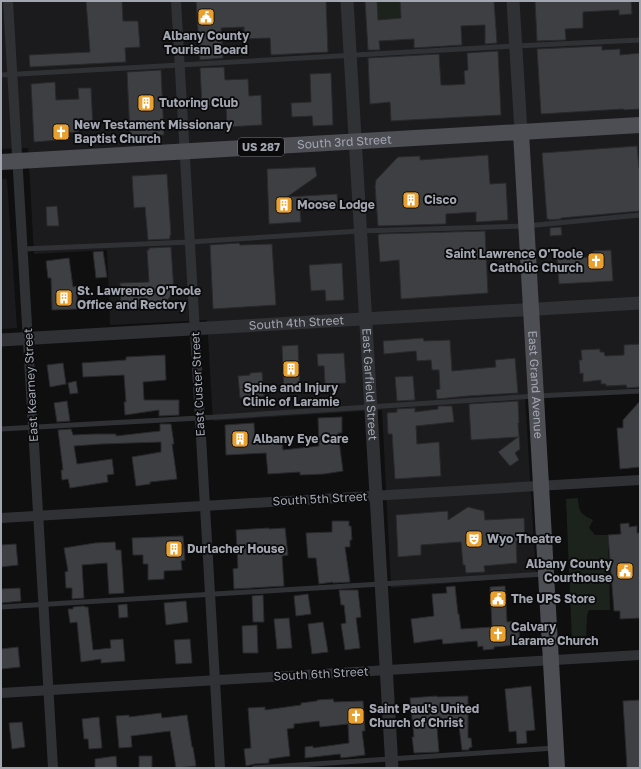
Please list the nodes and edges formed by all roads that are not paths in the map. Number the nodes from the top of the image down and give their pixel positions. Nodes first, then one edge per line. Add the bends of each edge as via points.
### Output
1 (8, 1) edge
2 (176, 1) edge
3 (347, 1) edge
4 (513, 1) edge
5 (640, 40) edge
6 (516, 46) junction
7 (350, 55) junction
8 (180, 65) junction
9 (13, 74) junction
10 (1, 75) edge
11 (640, 125) edge
12 (521, 132) junction
13 (355, 141) junction
14 (185, 151) junction
15 (18, 161) junction
16 (1, 162) edge
17 (640, 215) edge
18 (526, 226) junction
19 (360, 231) junction
20 (190, 242) junction
21 (23, 249) junction
22 (640, 303) edge
23 (531, 309) junction
24 (366, 319) junction
25 (195, 329) junction
26 (28, 338) junction
27 (1, 340) edge
28 (640, 391) edge
29 (536, 396) junction
30 (371, 408) junction
31 (200, 418) junction
32 (33, 426) junction
33 (1, 429) edge
34 (640, 480) edge
35 (541, 486) junction
36 (376, 496) junction
37 (205, 506) junction
38 (38, 516) junction
39 (1, 518) edge
40 (546, 574) junction
41 (381, 584) junction
42 (210, 594) junction
43 (44, 605) junction
44 (1, 607) edge
45 (640, 655) edge
46 (551, 660) junction
47 (386, 670) junction
48 (215, 680) junction
49 (48, 690) junction
50 (1, 693) edge
51 (556, 748) junction
52 (392, 763) edge
53 (53, 768) edge
54 (220, 768) edge
55 (254, 768) edge
56 (557, 768) edge

1 - 9 street, East Kearney Street
2 - 8 street, East Custer Street
3 - 7 street, East Garfield Street
4 - 6 street, East Grand Avenue
5 - 6 lane
6 - 7 lane
6 - 12 street, East Grand Avenue
7 - 8 lane
7 - 13 street, East Garfield Street
8 - 9 lane
8 - 14 street, East Custer Street
9 - 10 lane
9 - 15 street, East Kearney Street
11 - 12 main road, South 3rd Street
12 - 13 main road, South 3rd Street / US 287
12 - 18 main road, East Grand Avenue
13 - 14 main road, South 3rd Street / US 287
13 - 19 street, East Garfield Street
14 - 15 main road, South 3rd Street / US 287
14 - 20 street, East Custer Street
15 - 16 main road, South 3rd Street / US 287
15 - 21 street, East Kearney Street
17 - 18 lane
18 - 19 lane
18 - 23 main road, East Grand Avenue
19 - 20 lane
19 - 24 street, East Garfield Street
20 - 21 lane
20 - 25 street, East Custer Street
21 - 26 street, East Kearney Street
22 - 23 street, South 4th Street
23 - 24 street, South 4th Street
23 - 29 main road, East Grand Avenue
24 - 25 street, South 4th Street
24 - 30 street, East Garfield Street
25 - 26 street, South 4th Street
25 - 31 street, East Custer Street
26 - 27 street, South 4th Street
26 - 32 street, East Kearney Street
28 - 29 lane
29 - 30 lane
29 - 35 main road, East Grand Avenue
30 - 31 lane
30 - 36 street, East Garfield Street
31 - 32 lane
31 - 37 street, East Custer Street
32 - 33 lane
32 - 38 street, East Kearney Street
34 - 35 street, South 5th Street
35 - 36 street, South 5th Street
35 - 40 main road, East Grand Avenue
36 - 37 street, South 5th Street
36 - 41 street, East Garfield Street
37 - 38 street, South 5th Street
37 - 42 street, East Custer Street
38 - 39 street, South 5th Street
38 - 43 street, East Kearney Street
40 - 41 lane
40 - 46 main road, East Grand Avenue
41 - 42 lane
41 - 47 street, East Garfield Street
42 - 43 lane
42 - 48 street, East Custer Street
43 - 44 lane
43 - 49 street, East Kearney Street
45 - 46 street, South 6th Street
46 - 47 street, South 6th Street
46 - 51 main road, East Grand Avenue
47 - 48 street, South 6th Street
47 - 52 street, East Garfield Street
48 - 49 street, South 6th Street
48 - 54 street, East Custer Street
49 - 50 street, South 6th Street
49 - 53 street, East Kearney Street
51 - 52 lane
51 - 56 main road, East Grand Avenue
52 - 55 lane

